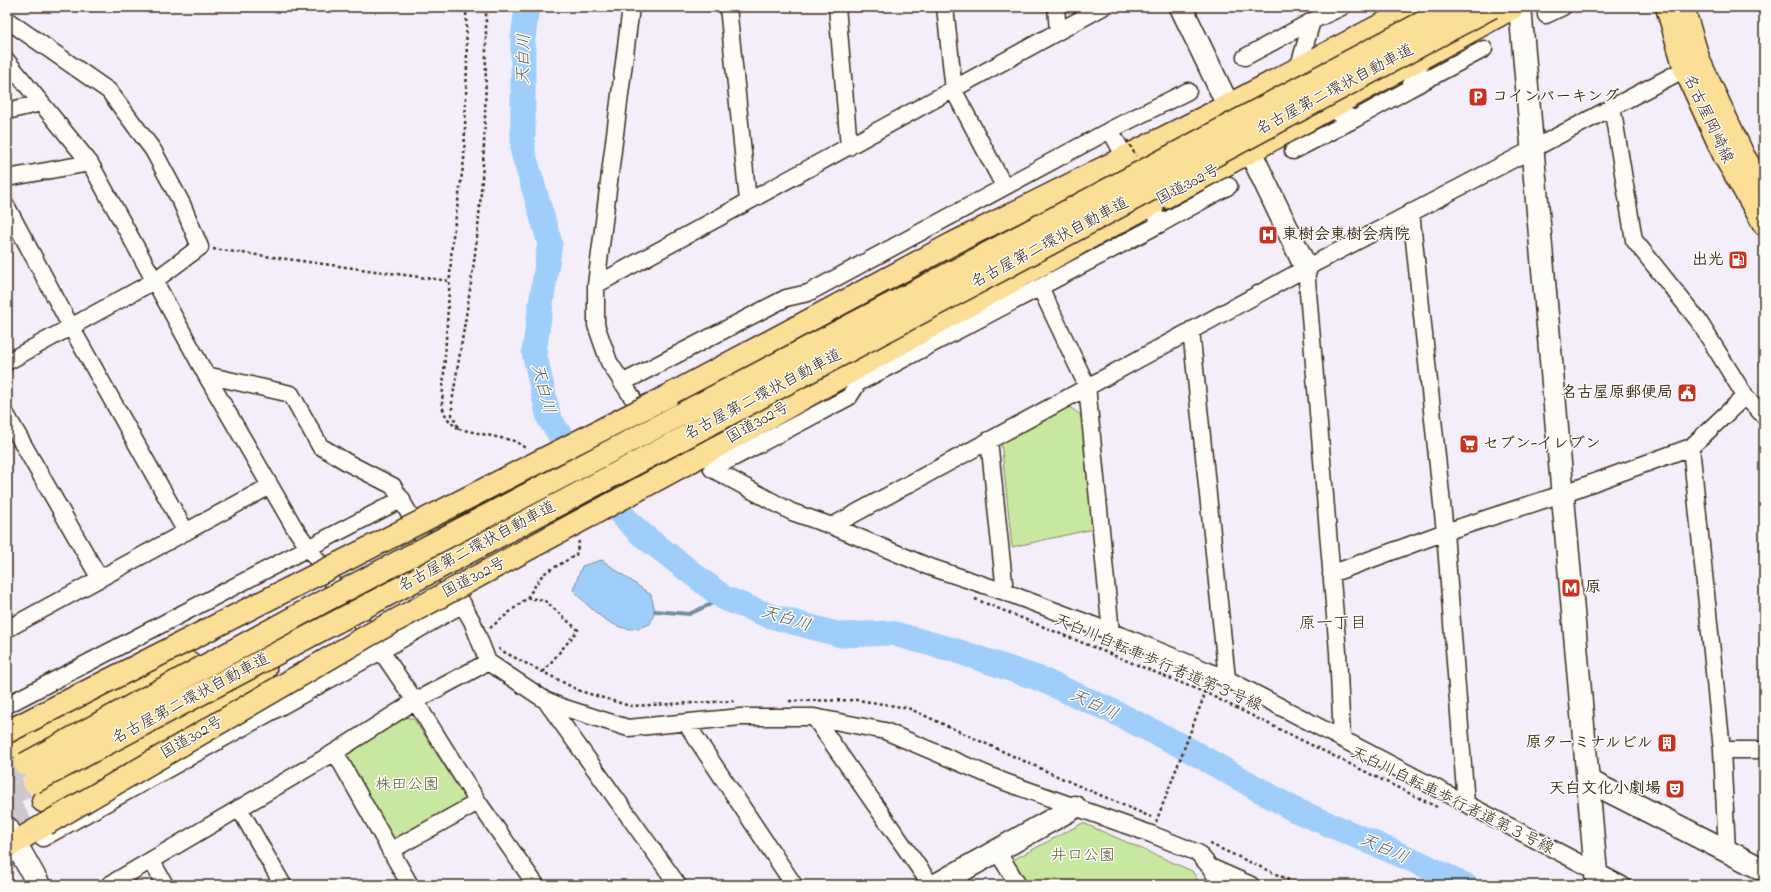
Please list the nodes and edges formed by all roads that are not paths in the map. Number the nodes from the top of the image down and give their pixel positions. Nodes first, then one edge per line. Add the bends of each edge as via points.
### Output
1 (631, 7) edge
2 (728, 7) edge
3 (837, 7) edge
4 (945, 7) edge
5 (1056, 7) edge
6 (1103, 7) edge
7 (1181, 7) edge
8 (1342, 7) edge
9 (1452, 7) edge
10 (1492, 7) edge
11 (1514, 7) edge
12 (1520, 7) edge
13 (1562, 7) edge
14 (1667, 7) edge
15 (1683, 7) edge
16 (1409, 8) edge
17 (1546, 15) dead end
18 (7, 20) edge
19 (1312, 21) junction
20 (1058, 31) junction
21 (1484, 49) dead end
22 (1424, 56) junction
23 (1245, 58) dead end
24 (7, 61) edge
25 (1685, 68) junction
26 (1298, 69) junction
27 (1409, 89) junction
28 (954, 90) junction
29 (1188, 91) dead end
30 (41, 103) junction
31 (1229, 105) junction
32 (1612, 106) junction
33 (1328, 109) junction
34 (7, 111) edge
35 (1355, 119) junction
36 (1110, 130) junction
37 (849, 147) junction
38 (1533, 148) junction
39 (1251, 151) junction
40 (1293, 151) dead end
41 (1125, 157) junction
42 (90, 163) junction
43 (7, 178) edge
44 (1004, 186) junction
45 (1229, 186) dead end
46 (1764, 188) edge
47 (748, 201) junction
48 (7, 207) edge
49 (1411, 212) junction
50 (1155, 214) junction
51 (1764, 224) edge
52 (1306, 268) junction
53 (154, 281) junction
54 (596, 285) junction
55 (1040, 287) junction
56 (71, 327) junction
57 (1191, 330) junction
58 (7, 362) edge
59 (206, 375) junction
60 (622, 382) junction
61 (1087, 386) junction
62 (1745, 396) junction
63 (632, 397) dead end
64 (7, 416) edge
65 (1764, 416) edge
66 (989, 440) junction
67 (1691, 447) junction
68 (270, 486) junction
69 (1562, 494) junction
70 (402, 499) junction
71 (832, 526) junction
72 (186, 532) junction
73 (1445, 532) junction
74 (309, 549) junction
75 (1332, 574) junction
76 (100, 579) junction
77 (1005, 592) junction
78 (463, 604) junction
79 (9, 624) edge
80 (1111, 633) junction
81 (381, 651) junction
82 (488, 662) junction
83 (1227, 680) junction
84 (545, 700) junction
85 (415, 701) junction
86 (7, 705) edge
87 (814, 717) junction
88 (686, 723) junction
89 (1342, 739) junction
90 (1722, 750) junction
91 (1764, 750) edge
92 (335, 752) junction
93 (26, 765) edge
94 (1589, 781) junction
95 (478, 802) junction
96 (1466, 804) junction
97 (1075, 807) junction
98 (239, 808) junction
99 (12, 842) edge
100 (390, 851) junction
101 (997, 851) junction
102 (1727, 851) junction
103 (151, 860) junction
104 (1210, 867) junction
105 (1764, 870) edge
106 (1597, 878) edge
107 (39, 885) edge
108 (109, 885) edge
109 (165, 885) edge
110 (283, 885) edge
111 (410, 885) edge
112 (536, 885) edge
113 (678, 885) edge
114 (794, 885) edge
115 (931, 885) edge
116 (936, 885) edge
117 (1018, 885) edge
118 (1221, 885) edge
119 (1251, 885) edge
120 (1622, 885) edge

1 - 54 street
2 - 47 street
3 - 37 street
4 - 28 street
5 - 20 street
6 - 20 street
7 - 31 street
8 - 19 street
9 - 93 main road, 名古屋第二環状自動車道, bridge via 305,612
10 - 93 main road, 名古屋第二環状自動車道, bridge via 332,623
11 - 22 main road, 国道302号
12 - 38 street
13 - 17 street
14 - 25 main road, 名古屋岡崎線
15 - 46 main road, 名古屋岡崎線 via 1699,61 1744,157
16 - 26 main road
18 - 53 street via 109,91 153,150 182,204 200,247
19 - 23 street
19 - 26 street
20 - 28 street
21 - 27 street
22 - 27 street
22 - 33 main road, 国道302号
24 - 30 street
25 - 32 street
25 - 51 main road, 名古屋岡崎線 via 1725,157
26 - 31 main road
27 - 35 street
28 - 37 street
28 - 44 street
29 - 36 street
30 - 34 street
30 - 42 street
31 - 39 street
31 - 41 main road
32 - 38 street
32 - 62 street via 1634,240 1698,320
33 - 35 street
33 - 39 main road, 国道302号
35 - 40 street
36 - 41 street
36 - 44 street
37 - 47 street
38 - 49 street
38 - 69 street
39 - 50 main road, 国道302号
39 - 52 street
41 - 93 main road, bridge via 952,244 668,396
42 - 43 street
42 - 53 street
44 - 60 street via 808,293 786,298
45 - 50 street
47 - 54 street
48 - 56 street
49 - 52 street
49 - 73 street
50 - 55 street
50 - 99 main road, 国道302号, bridge via 1082,241 690,461 369,635
52 - 57 street
52 - 75 street
53 - 56 street
53 - 59 street
54 - 60 street via 596,325 609,362
55 - 61 street
55 - 71 street via 858,383 848,398 712,469 792,512
56 - 58 street
56 - 72 street
57 - 61 street
57 - 83 street
59 - 68 street
59 - 70 street via 291,394 320,446 393,486
60 - 63 street
61 - 66 street
61 - 80 street
62 - 65 street
62 - 67 street
64 - 76 street
66 - 71 street
66 - 77 street
67 - 69 street
67 - 90 street
68 - 72 street
68 - 74 street
69 - 73 street
69 - 94 street
70 - 74 street
70 - 78 street
71 - 77 street via 927,566
72 - 76 street
73 - 75 street
73 - 96 street
74 - 81 street
74 - 86 street
75 - 89 street
76 - 79 street
77 - 80 street
78 - 81 street
78 - 82 street
80 - 83 street
81 - 85 street
81 - 99 street
82 - 84 street
82 - 85 street
83 - 89 street
84 - 88 street via 628,728
84 - 113 street
85 - 92 street
85 - 95 street
87 - 88 street via 741,717
87 - 97 street via 885,731 1005,782
87 - 115 street
88 - 114 street
89 - 96 street
90 - 91 street
90 - 102 street
92 - 98 street
92 - 100 street
94 - 102 street
94 - 106 street
95 - 100 street
95 - 112 street
96 - 106 street
97 - 101 street
97 - 104 street via 1198,853
98 - 103 street
98 - 110 street
99 - 107 street
100 - 111 street
101 - 116 street
101 - 117 street
102 - 105 street
103 - 108 street
103 - 109 street
104 - 118 street
104 - 119 street
106 - 120 street

